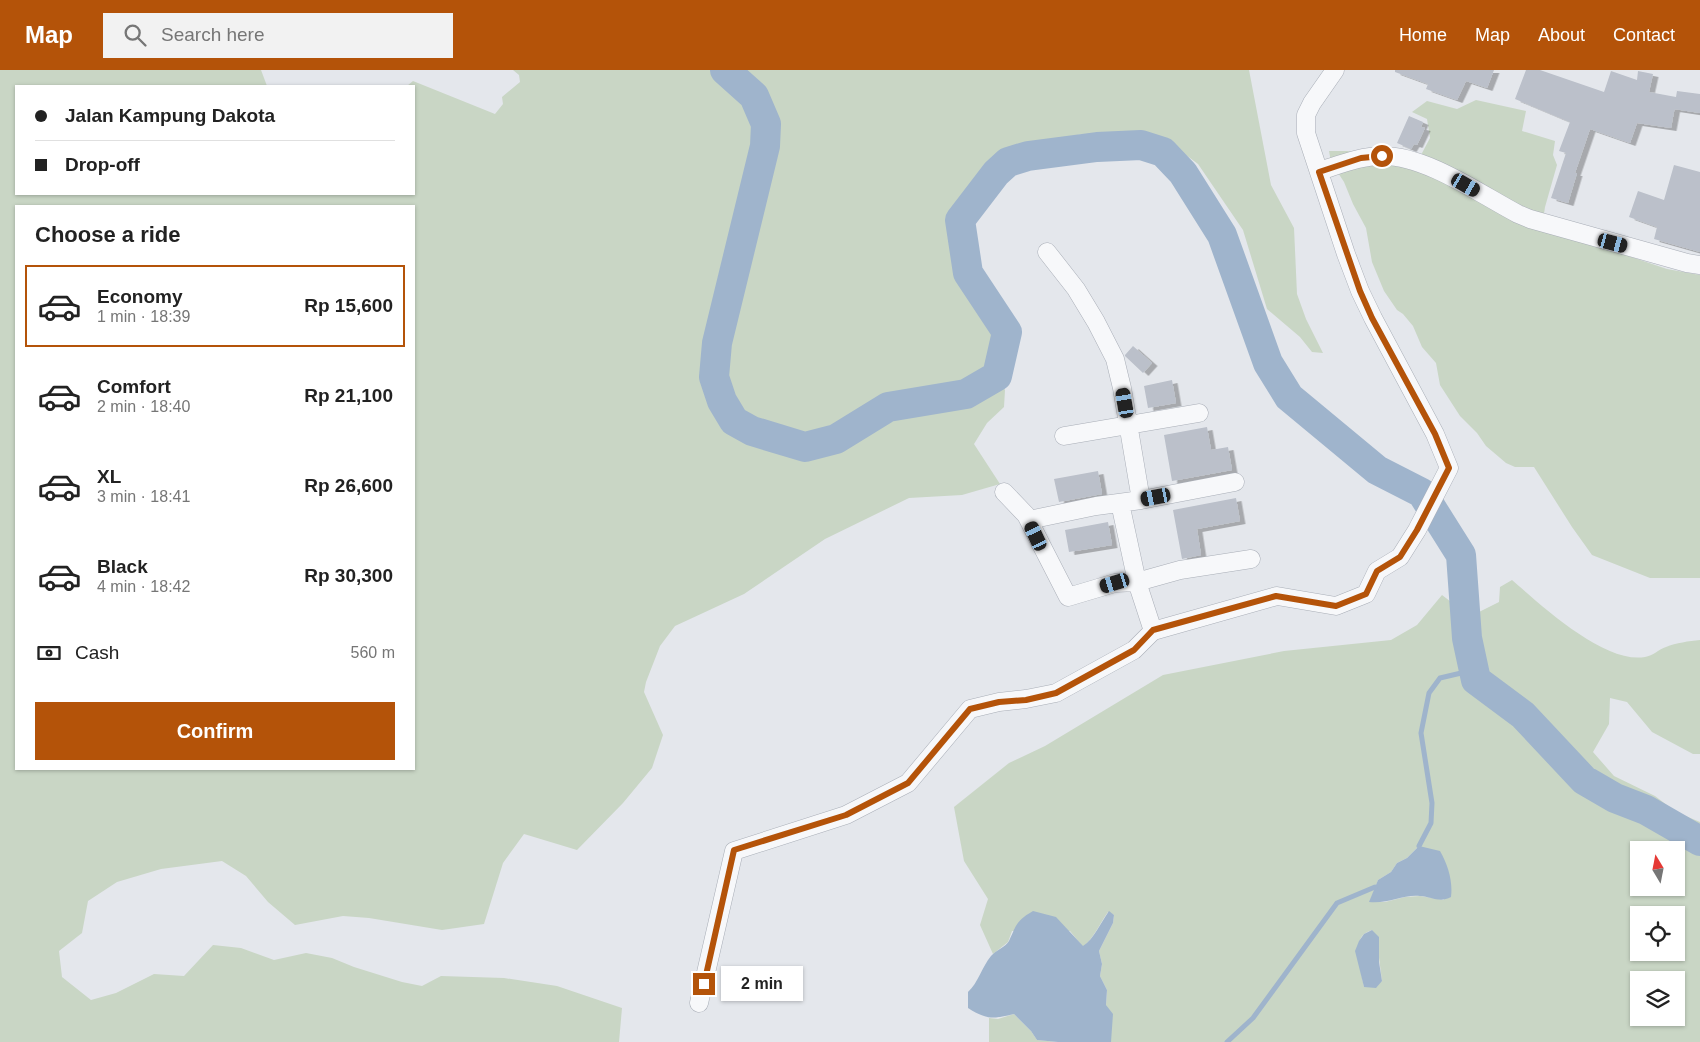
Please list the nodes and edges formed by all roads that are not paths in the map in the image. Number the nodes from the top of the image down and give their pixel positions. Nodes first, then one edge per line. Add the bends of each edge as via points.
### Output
1 (1335, 70) edge
2 (1319, 172) junction
3 (1047, 252) dead end
4 (1700, 265) edge
5 (1199, 414) dead end
6 (1129, 425) junction
7 (1064, 436) dead end
8 (1235, 482) dead end
9 (1004, 492) dead end
10 (1141, 500) junction
11 (1120, 503) junction
12 (1029, 520) junction
13 (1251, 559) dead end
14 (1137, 582) junction
15 (1153, 630) junction
16 (699, 1002) dead end

1 - 2 street via 1306,115 1306,133
2 - 4 street via 1361,158 1407,159 1432,167 1530,219
2 - 15 street via 1360,291 1435,434 1449,468 1400,557 1377,571 1366,594 1336,606 1276,596
3 - 6 street via 1076,289 1115,359
5 - 6 street
6 - 7 street
6 - 10 street
8 - 10 street
9 - 12 street
10 - 11 street
11 - 12 street
11 - 14 street
12 - 14 street via 1068,597 1115,583
13 - 14 street via 1180,570
14 - 15 street
15 - 16 street via 1134,650 1056,693 970,709 908,783 846,815 734,850

